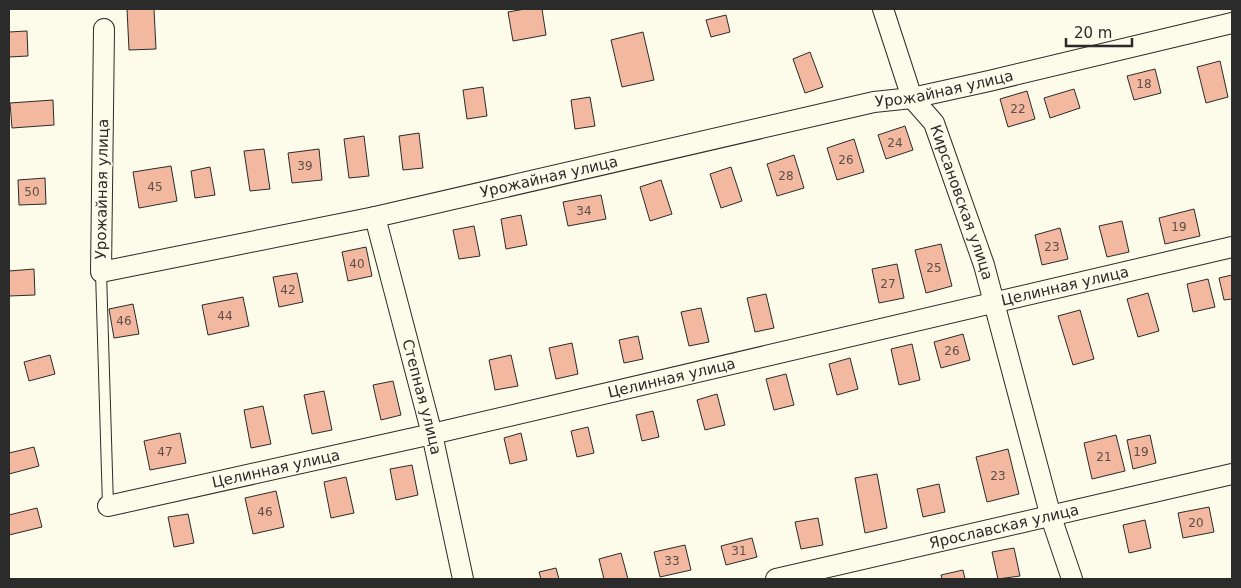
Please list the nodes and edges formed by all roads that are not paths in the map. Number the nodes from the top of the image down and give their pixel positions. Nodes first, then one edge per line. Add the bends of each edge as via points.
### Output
1 (883, 9) edge
2 (1232, 23) edge
3 (104, 29) dead end
4 (912, 98) junction
5 (375, 216) junction
6 (1232, 247) edge
7 (101, 272) junction
8 (994, 303) junction
9 (432, 434) junction
10 (1232, 474) edge
11 (108, 506) joint
12 (1051, 517) junction
13 (463, 579) edge
14 (776, 579) edge
15 (1072, 579) edge

1 - 4 street, Кирсановская улица
2 - 4 street, Урожайная улица
3 - 7 street, Урожайная улица
4 - 5 street, Урожайная улица via 874,102
4 - 8 street, Кирсановская улица via 934,123 984,265
5 - 7 street, Урожайная улица
5 - 9 street, Степная улица
6 - 8 street, Целинная улица
7 - 11 lane
8 - 9 street, Целинная улица
8 - 12 street, Кирсановская улица
9 - 11 street, Целинная улица
9 - 13 street, Степная улица
10 - 12 street, Ярославская улица
12 - 14 street, Ярославская улица
12 - 15 street, Кирсановская улица

